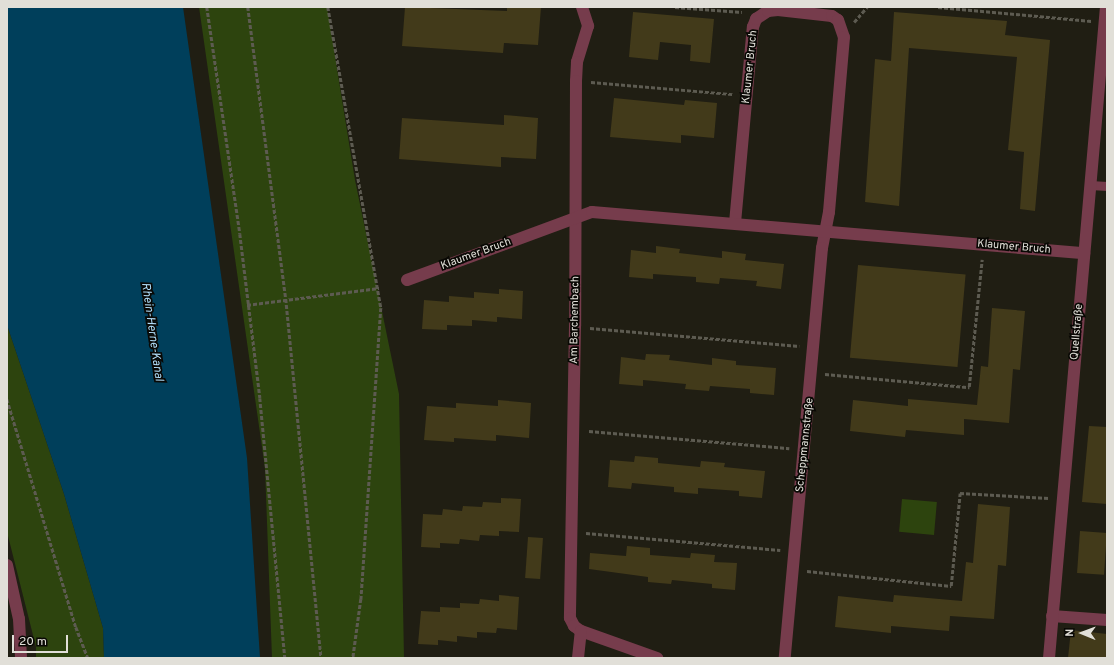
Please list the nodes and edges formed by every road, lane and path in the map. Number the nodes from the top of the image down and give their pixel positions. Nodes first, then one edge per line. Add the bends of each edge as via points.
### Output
1 (207, 7) edge
2 (248, 7) edge
3 (328, 7) edge
4 (582, 7) edge
5 (675, 7) edge
6 (938, 7) edge
7 (1106, 7) edge
8 (762, 14) junction
9 (1105, 22) junction
10 (576, 80) junction
11 (746, 96) junction
12 (1090, 185) junction
13 (1107, 186) edge
14 (576, 218) junction
15 (735, 223) junction
16 (825, 232) junction
17 (984, 244) junction
18 (1084, 253) junction
19 (407, 280) dead end
20 (379, 288) junction
21 (286, 299) junction
22 (247, 305) junction
23 (575, 326) junction
24 (813, 347) junction
25 (812, 373) junction
26 (7, 398) edge
27 (574, 430) junction
28 (804, 449) junction
29 (1062, 499) junction
30 (572, 531) junction
31 (795, 551) junction
32 (7, 565) edge
33 (793, 569) junction
34 (1052, 616) junction
35 (1107, 620) edge
36 (582, 631) junction
37 (21, 658) edge
38 (88, 658) edge
39 (285, 658) edge
40 (320, 658) edge
41 (353, 658) edge
42 (578, 658) edge
43 (657, 658) edge
44 (785, 658) edge
45 (1049, 658) edge

1 - 22 path
2 - 21 path
3 - 20 path
4 - 10 street, Am Barchembach via 588,26 577,62
5 - 8 path
6 - 9 path
7 - 9 street, Quellstraße
8 - 11 street, Klaumer Bruch via 753,27
8 - 16 street via 778,10 824,13 838,20 844,33 829,212
9 - 12 street, Quellstraße
10 - 11 path
10 - 14 street, Am Barchembach
11 - 15 street, Klaumer Bruch
12 - 13 lane
12 - 18 street, Quellstraße
14 - 15 street, Klaumer Bruch via 592,212
14 - 19 street, Klaumer Bruch
14 - 23 street, Am Barchembach
15 - 16 street, Klaumer Bruch
16 - 17 street, Klaumer Bruch
16 - 24 street, Scheppmannstraße
17 - 18 street, Klaumer Bruch
17 - 25 path via 969,387
18 - 29 street, Quellstraße
20 - 21 path
20 - 41 path via 381,308 376,396 361,598
21 - 22 path
21 - 40 path
22 - 39 path via 260,398
23 - 24 path
23 - 27 street, Am Barchembach
24 - 25 street, Scheppmannstraße
25 - 28 street, Scheppmannstraße
26 - 38 path
27 - 28 path
27 - 30 street, Am Barchembach
28 - 31 street, Scheppmannstraße
29 - 33 path via 960,492 951,586
29 - 34 street, Quellstraße
30 - 31 path
30 - 36 street, Am Barchembach via 570,618 574,626
31 - 33 street, Scheppmannstraße
32 - 37 street via 19,619
33 - 44 street, Scheppmannstraße
34 - 35 street
34 - 45 street, Quellstraße
36 - 42 street
36 - 43 street

